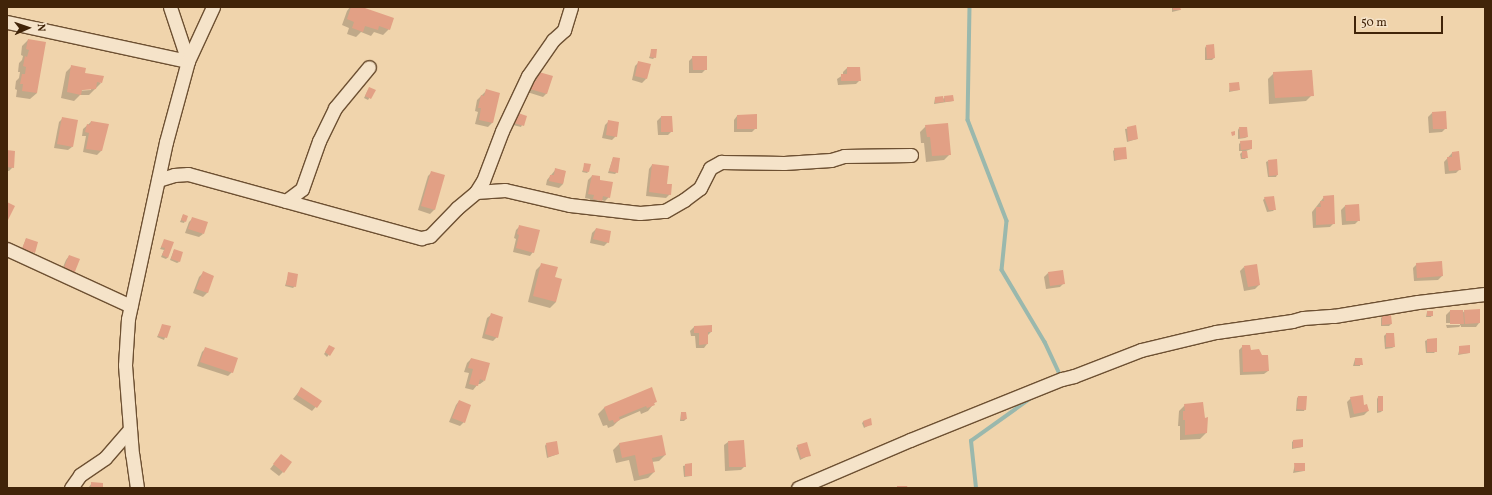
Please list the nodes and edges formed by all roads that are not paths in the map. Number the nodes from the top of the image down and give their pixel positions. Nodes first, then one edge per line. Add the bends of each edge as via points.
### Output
1 (170, 7) edge
2 (213, 7) edge
3 (571, 7) edge
4 (7, 22) edge
5 (188, 61) junction
6 (369, 67) dead end
7 (912, 155) dead end
8 (158, 180) junction
9 (476, 192) junction
10 (286, 201) junction
11 (7, 249) edge
12 (1485, 294) edge
13 (130, 306) junction
14 (130, 429) junction
15 (71, 488) edge
16 (137, 488) edge
17 (798, 488) edge

1 - 5 street
2 - 5 street
3 - 9 street via 564,30 553,40 528,76 502,131 483,182
4 - 5 street
5 - 8 street
6 - 10 street via 335,108 319,140 302,189
7 - 9 street via 844,156 831,160 784,164 721,162 710,168 700,188 665,211 640,213 570,205 505,190
8 - 10 street via 188,174
8 - 13 street
9 - 10 street via 430,236 421,238
11 - 13 street
12 - 17 street via 1216,332 1141,350 917,437
13 - 14 street via 125,365
14 - 15 street via 105,458 80,475
14 - 16 street

